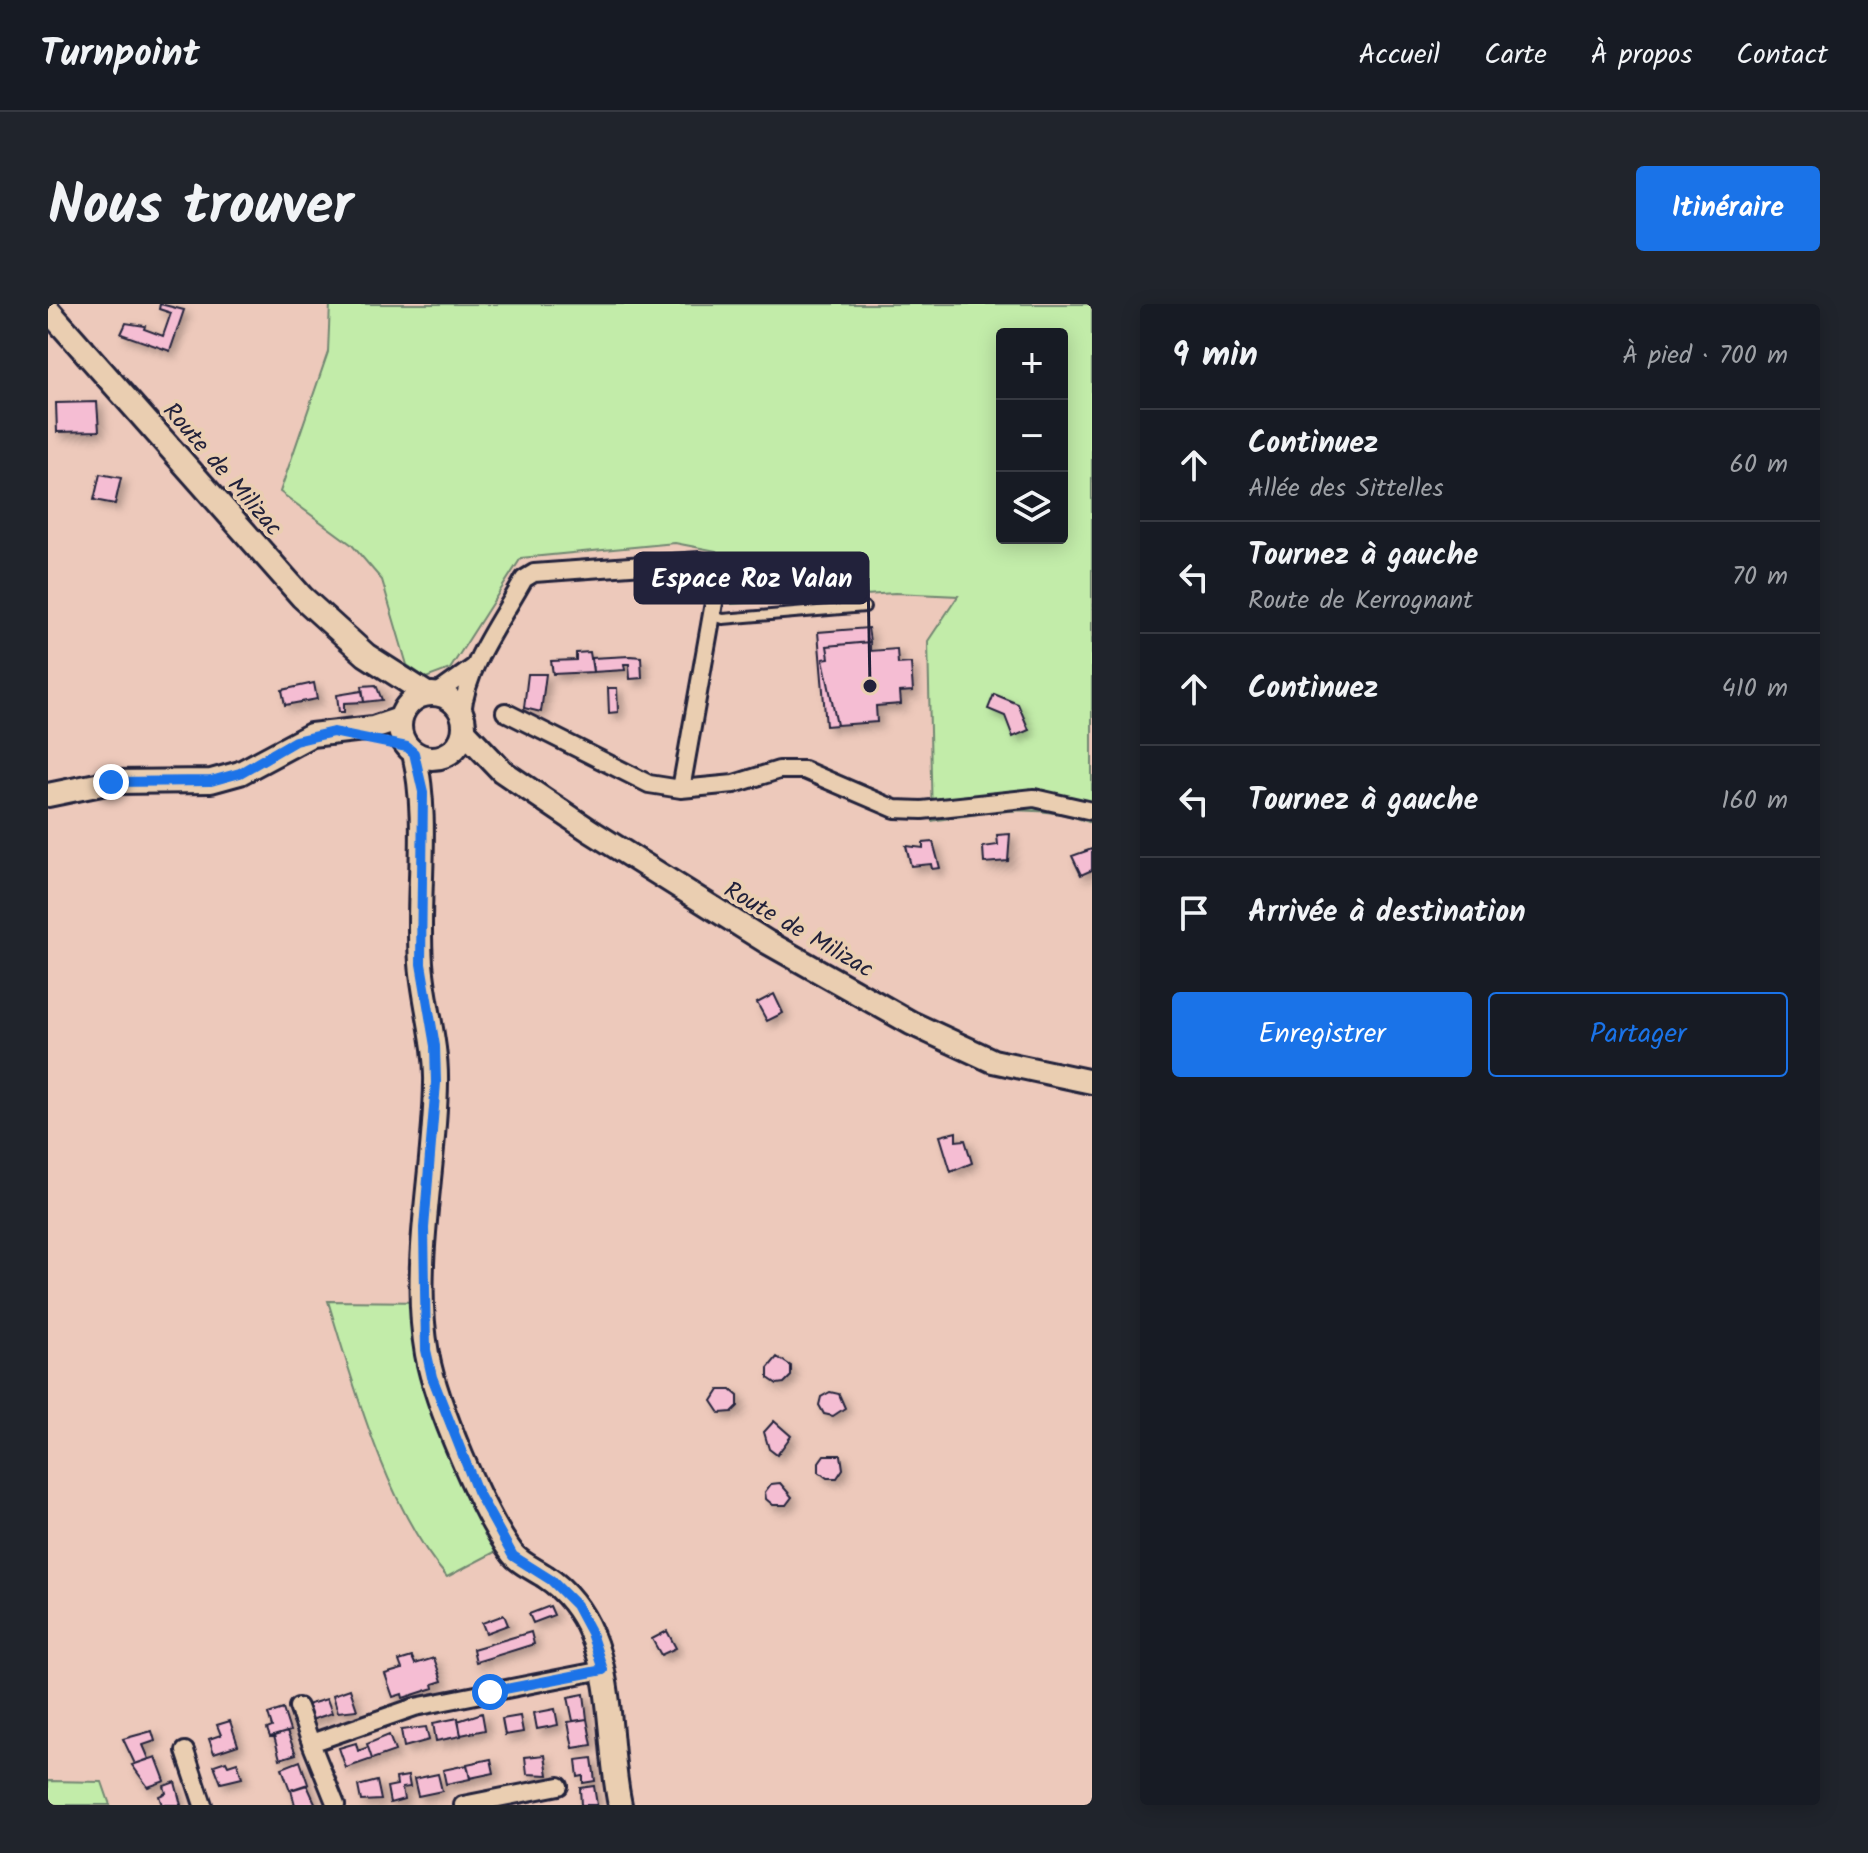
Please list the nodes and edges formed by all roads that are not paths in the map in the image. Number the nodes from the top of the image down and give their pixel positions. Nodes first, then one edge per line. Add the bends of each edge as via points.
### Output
1 (48, 310) edge
2 (865, 607) dead end
3 (711, 615) junction
4 (366, 655) junction
5 (475, 666) junction
6 (432, 694) junction
7 (505, 712) dead end
8 (401, 716) junction
9 (463, 722) junction
10 (333, 732) junction
11 (410, 750) junction
12 (447, 755) junction
13 (502, 771) junction
14 (681, 789) junction
15 (423, 792) junction
16 (48, 795) edge
17 (1092, 811) edge
18 (1092, 1082) edge
19 (603, 1670) junction
20 (298, 1707) dead end
21 (311, 1743) junction
22 (185, 1751) dead end
23 (559, 1786) dead end
24 (203, 1805) edge
25 (336, 1805) edge
26 (463, 1805) edge
27 (620, 1805) edge

1 - 4 street, Route de Milizac via 302,597
2 - 3 lane via 723,619
3 - 5 street via 716,572 699,561 542,570 524,579
3 - 14 street
4 - 6 street, Route de Milizac
4 - 8 street, Route de Milizac via 392,690
5 - 6 street
5 - 9 street via 464,693
6 - 8 street via 409,701
6 - 9 street via 452,700
7 - 14 street via 649,784
8 - 10 street via 373,728
8 - 11 street
9 - 12 street
9 - 13 street, Route de Milizac
10 - 11 street
10 - 16 street via 295,741 240,773 211,781 111,782
11 - 12 street via 424,757
11 - 15 street
12 - 13 street, Route de Milizac
12 - 15 street
13 - 18 street, Route de Milizac via 695,899 911,1023 993,1061
14 - 17 street via 804,770 895,809 1034,798
15 - 19 street via 421,964 436,1083 424,1228 426,1350 477,1491 513,1556 551,1580 576,1605
19 - 21 street via 415,1707
19 - 27 street
20 - 21 street
21 - 25 street
22 - 24 street
23 - 26 street

